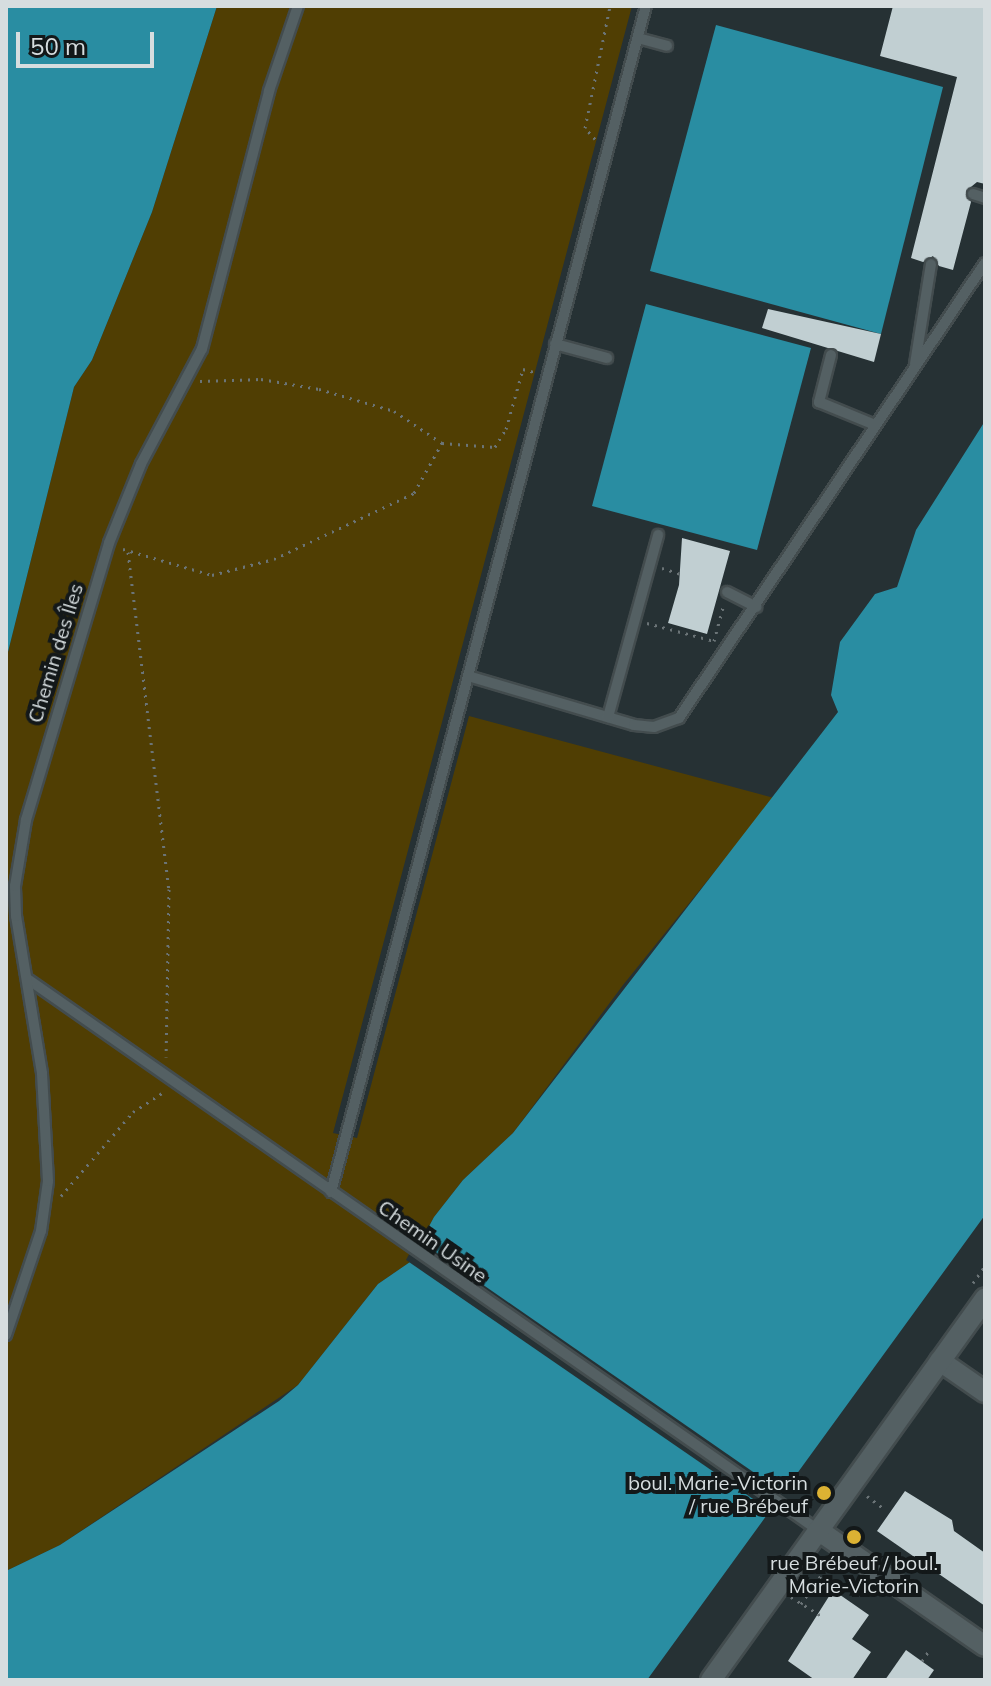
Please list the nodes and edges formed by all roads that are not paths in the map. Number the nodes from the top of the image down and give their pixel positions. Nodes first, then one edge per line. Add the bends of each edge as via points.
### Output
1 (298, 6) edge
2 (646, 6) edge
3 (638, 38) junction
4 (667, 46) dead end
5 (973, 194) dead end
6 (985, 198) edge
7 (985, 263) edge
8 (931, 264) dead end
9 (555, 344) junction
10 (831, 355) dead end
11 (607, 358) dead end
12 (915, 366) junction
13 (875, 425) junction
14 (658, 535) dead end
15 (727, 592) road end
16 (756, 607) junction
17 (468, 676) junction
18 (608, 717) junction
19 (29, 980) junction
20 (331, 1192) junction
21 (985, 1298) edge
22 (6, 1335) edge
23 (940, 1361) junction
24 (985, 1392) edge
25 (818, 1530) junction
26 (985, 1646) edge
27 (711, 1680) edge

1 - 19 lane, Chemin des Îles via 269,91 206,335 141,464 109,543 52,720 17,860 16,916
2 - 3 lane
3 - 4 lane
3 - 9 lane
5 - 6 lane
7 - 12 lane
8 - 12 lane
9 - 11 lane
9 - 17 lane
10 - 13 lane via 819,402
12 - 13 lane
13 - 16 lane
14 - 18 lane
15 - 16 lane
16 - 18 lane via 679,718 654,727
17 - 18 lane
17 - 20 lane
19 - 20 lane, Chemin Usine
19 - 22 lane, Chemin des Îles via 42,1073 48,1181 41,1231
20 - 25 lane, Chemin Usine
21 - 23 street
23 - 24 street
23 - 25 street
25 - 26 street
25 - 27 street

